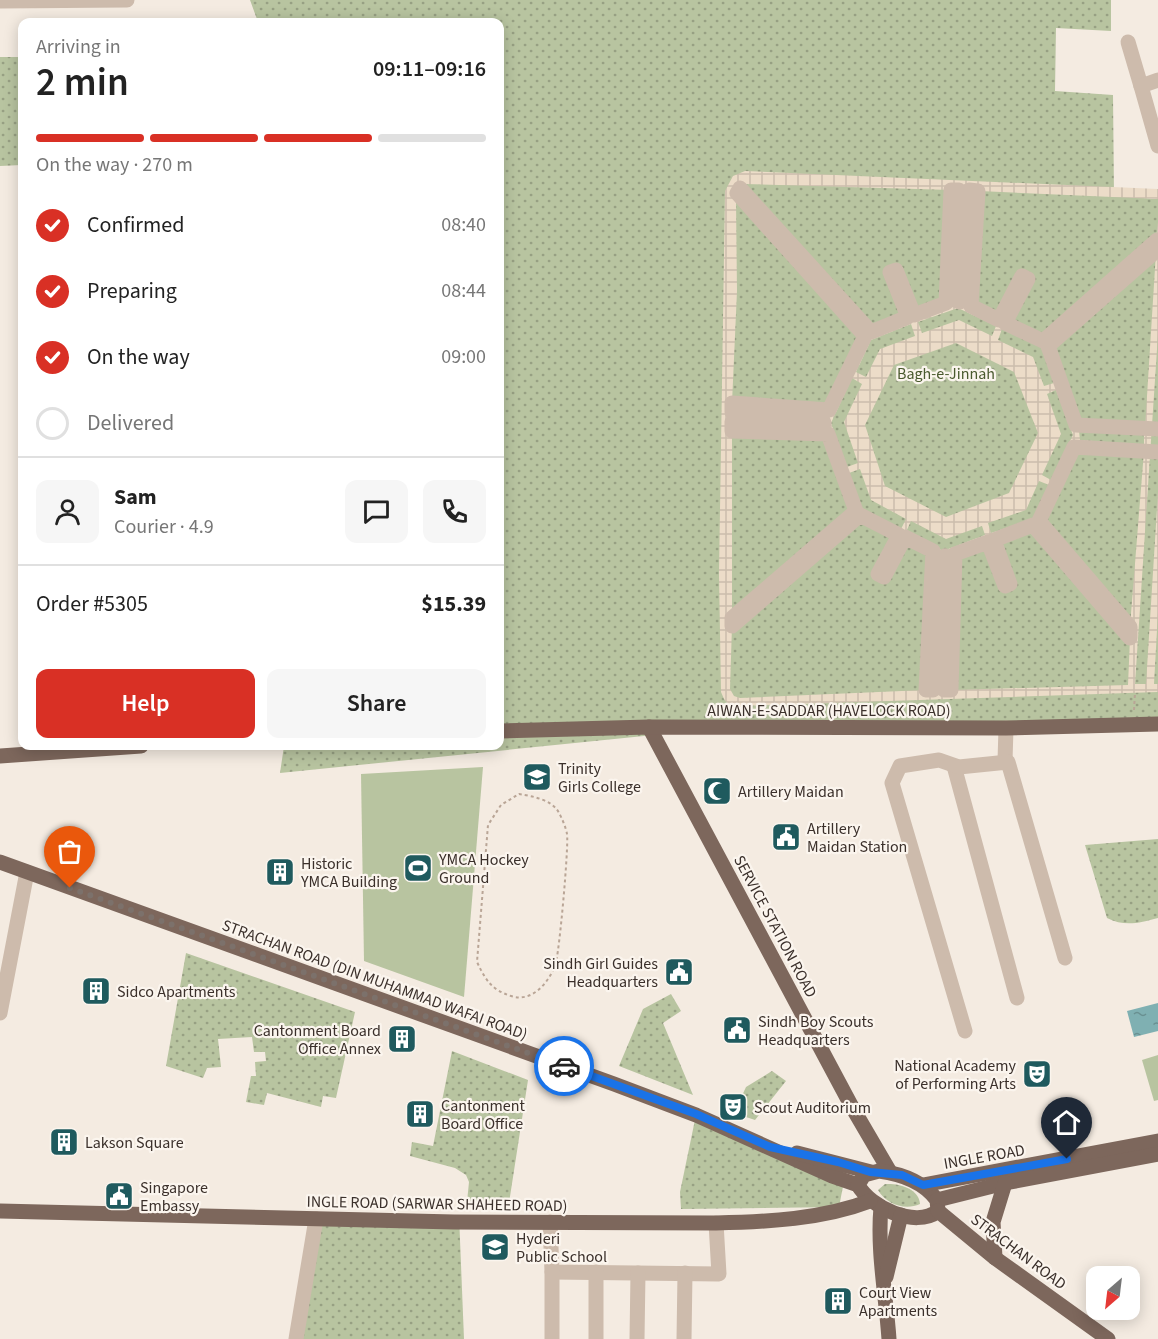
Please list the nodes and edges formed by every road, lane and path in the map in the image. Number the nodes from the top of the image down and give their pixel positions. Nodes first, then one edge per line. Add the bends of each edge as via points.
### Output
1 (52, 0) edge
2 (127, 0) edge
3 (0, 1) edge
4 (1128, 42) dead end
5 (1158, 80) edge
6 (1141, 86) junction
7 (1158, 146) edge
8 (1158, 429) edge
9 (1158, 435) edge
10 (1158, 446) edge
11 (1158, 452) edge
12 (1135, 693) dead end
13 (1133, 724) junction
14 (1158, 724) edge
15 (649, 727) junction
16 (1006, 728) junction
17 (504, 731) edge
18 (85, 750) edge
19 (0, 756) edge
20 (1005, 761) junction
21 (954, 766) junction
22 (0, 862) edge
23 (27, 872) junction
24 (1065, 958) dead end
25 (546, 984) joint
26 (1017, 998) dead end
27 (0, 1013) edge
28 (965, 1031) dead end
29 (1158, 1141) edge
30 (770, 1147) junction
31 (1158, 1154) edge
32 (870, 1172) junction
33 (890, 1172) junction
34 (1005, 1183) junction
35 (858, 1185) junction
36 (923, 1185) junction
37 (875, 1204) junction
38 (938, 1205) junction
39 (0, 1211) edge
40 (901, 1215) junction
41 (316, 1220) junction
42 (549, 1222) junction
43 (716, 1223) junction
44 (995, 1258) junction
45 (552, 1272) junction
46 (596, 1272) junction
47 (638, 1273) junction
48 (685, 1273) junction
49 (885, 1280) junction
50 (296, 1339) edge
51 (552, 1339) edge
52 (596, 1339) edge
53 (637, 1339) edge
54 (684, 1339) edge
55 (889, 1339) edge
56 (1108, 1339) edge

1 - 2 street
1 - 3 street
4 - 6 street
5 - 6 street
6 - 7 street
8 - 11 street via 1077,424 1048,346 1156,251 1156,240 1043,341 1005,323 1028,279 1022,276 999,320 971,306 978,191 969,190 964,298 960,302 955,300 959,190 951,190 946,303 914,315 896,270 890,272 908,317 871,332 740,188 737,193 865,336 830,410 732,403 732,412 821,416 824,423 819,428 732,422 732,431 828,434 856,511 732,618 732,627 860,515 898,534 879,574 884,577 904,537 933,551 926,690 933,690 939,559 945,556 949,560 944,690 951,690 955,554 988,542 1005,586 1010,584 994,540 1033,525 1130,638 1130,627 1039,521 1074,447
9 - 10 street via 1082,430 1078,434 1084,442
12 - 13 path
13 - 14 main road, AIWAN-E-SADDAR (HAVELOCK ROAD)
13 - 16 main road, AIWAN-E-SADDAR (HAVELOCK ROAD)
15 - 16 main road, AIWAN-E-SADDAR (HAVELOCK ROAD)
15 - 17 main road, AIWAN-E-SADDAR (HAVELOCK ROAD)
15 - 33 main road, SERVICE STATION ROAD
16 - 20 street
18 - 19 main road
20 - 21 street
20 - 24 street
21 - 26 street
21 - 28 street via 939,760 900,766 892,783
22 - 23 main road, STRACHAN ROAD (DIN MUHAMMAD WAFAI ROAD)
23 - 27 street
23 - 30 main road, STRACHAN ROAD (DIN MUHAMMAD WAFAI ROAD) via 625,1088
25 - 25 path via 535,993 516,998 497,992 486,982 477,962 488,825 501,805 519,794 539,798 559,810 567,835 557,964
29 - 36 main road, INGLE ROAD
30 - 32 main road, STRACHAN ROAD (DIN MUHAMMAD WAFAI ROAD)
30 - 35 main road, STRACHAN ROAD (DIN MUHAMMAD WAFAI ROAD)
31 - 34 main road, INGLE ROAD
32 - 33 main road, STRACHAN ROAD (DIN MUHAMMAD WAFAI ROAD)
32 - 35 main road
33 - 36 main road
34 - 38 main road, INGLE ROAD
34 - 44 main road via 993,1222
35 - 37 main road
36 - 38 main road, STRACHAN ROAD
37 - 40 main road
37 - 43 main road, INGLE ROAD (SARWAR SHAHEED ROAD)
37 - 49 main road
38 - 40 main road, INGLE ROAD via 927,1216
38 - 44 main road, STRACHAN ROAD
39 - 41 main road, INGLE ROAD (SARWAR SHAHEED ROAD)
40 - 49 main road
41 - 42 main road, INGLE ROAD (SARWAR SHAHEED ROAD)
41 - 50 street
42 - 43 main road, INGLE ROAD (SARWAR SHAHEED ROAD)
42 - 45 street
43 - 48 street via 719,1274
44 - 56 main road, STRACHAN ROAD
45 - 46 street
45 - 51 street
46 - 47 street
46 - 52 street
47 - 48 street
47 - 53 street
48 - 54 street
49 - 55 main road

